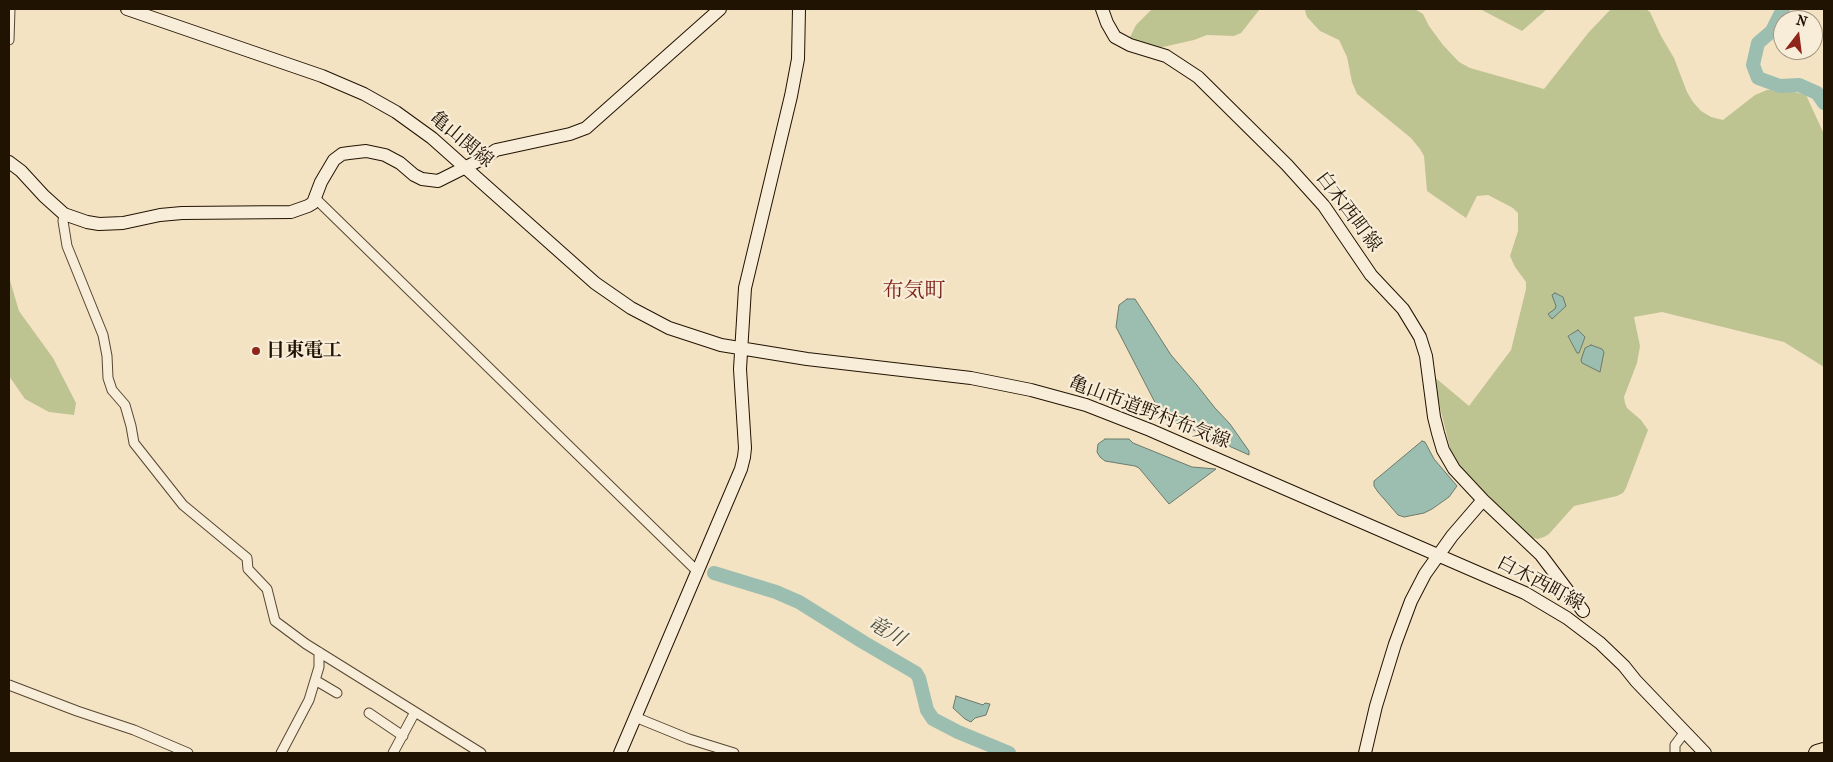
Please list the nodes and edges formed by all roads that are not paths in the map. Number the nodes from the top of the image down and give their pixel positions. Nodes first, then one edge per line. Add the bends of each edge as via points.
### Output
1 (10, 9) edge
2 (127, 9) edge
3 (720, 9) edge
4 (798, 9) edge
5 (1102, 9) edge
6 (9, 35) edge
7 (9, 162) edge
8 (465, 167) junction
9 (315, 198) junction
10 (64, 214) junction
11 (741, 349) junction
12 (1483, 500) junction
13 (1439, 556) junction
14 (697, 571) junction
15 (1583, 611) dead end
16 (318, 652) junction
17 (316, 680) junction
18 (9, 685) edge
19 (336, 693) dead end
20 (416, 712) junction
21 (369, 713) dead end
22 (635, 717) junction
23 (1684, 733) junction
24 (403, 736) junction
25 (1824, 751) edge
26 (188, 753) edge
27 (281, 753) edge
28 (393, 753) edge
29 (481, 753) edge
30 (620, 753) edge
31 (734, 753) edge
32 (1366, 753) edge
33 (1675, 753) edge
34 (1704, 753) edge
35 (1817, 753) edge

1 - 6 street
2 - 8 street, 亀山関線 via 356,90 414,124
3 - 8 street via 586,128 496,150
4 - 11 street via 798,59 745,288
5 - 12 street, 白木西町線 via 1111,32 1121,41 1166,56 1198,77 1324,206 1371,275 1415,327 1424,346 1434,417 1443,450 1454,469
7 - 10 street
8 - 9 street via 446,178 430,181 414,176 385,155 366,151 342,154 334,160
8 - 11 street, 亀山関線 via 595,283 631,308 669,328
9 - 10 street via 308,206 291,212 182,213 123,223 99,224
9 - 14 street
10 - 16 street via 68,246 103,335 108,378 112,390 127,410 133,441 183,505 247,558 248,569 266,589 275,621
11 - 13 street, 亀山市道野村布気線 via 971,378 1086,405
11 - 14 street via 744,457
12 - 13 street
12 - 15 street, 白木西町線 via 1541,555
13 - 23 street, 白木西町線 via 1525,593 1586,631 1612,654
13 - 32 street via 1425,574 1395,644
14 - 22 street
16 - 17 street
16 - 20 street
17 - 19 street
17 - 27 street
18 - 26 street
20 - 24 street
20 - 29 street
21 - 24 street
22 - 30 street
22 - 31 street
23 - 33 street via 1675,745
23 - 34 street, 白木西町線
24 - 28 street
25 - 35 highway

